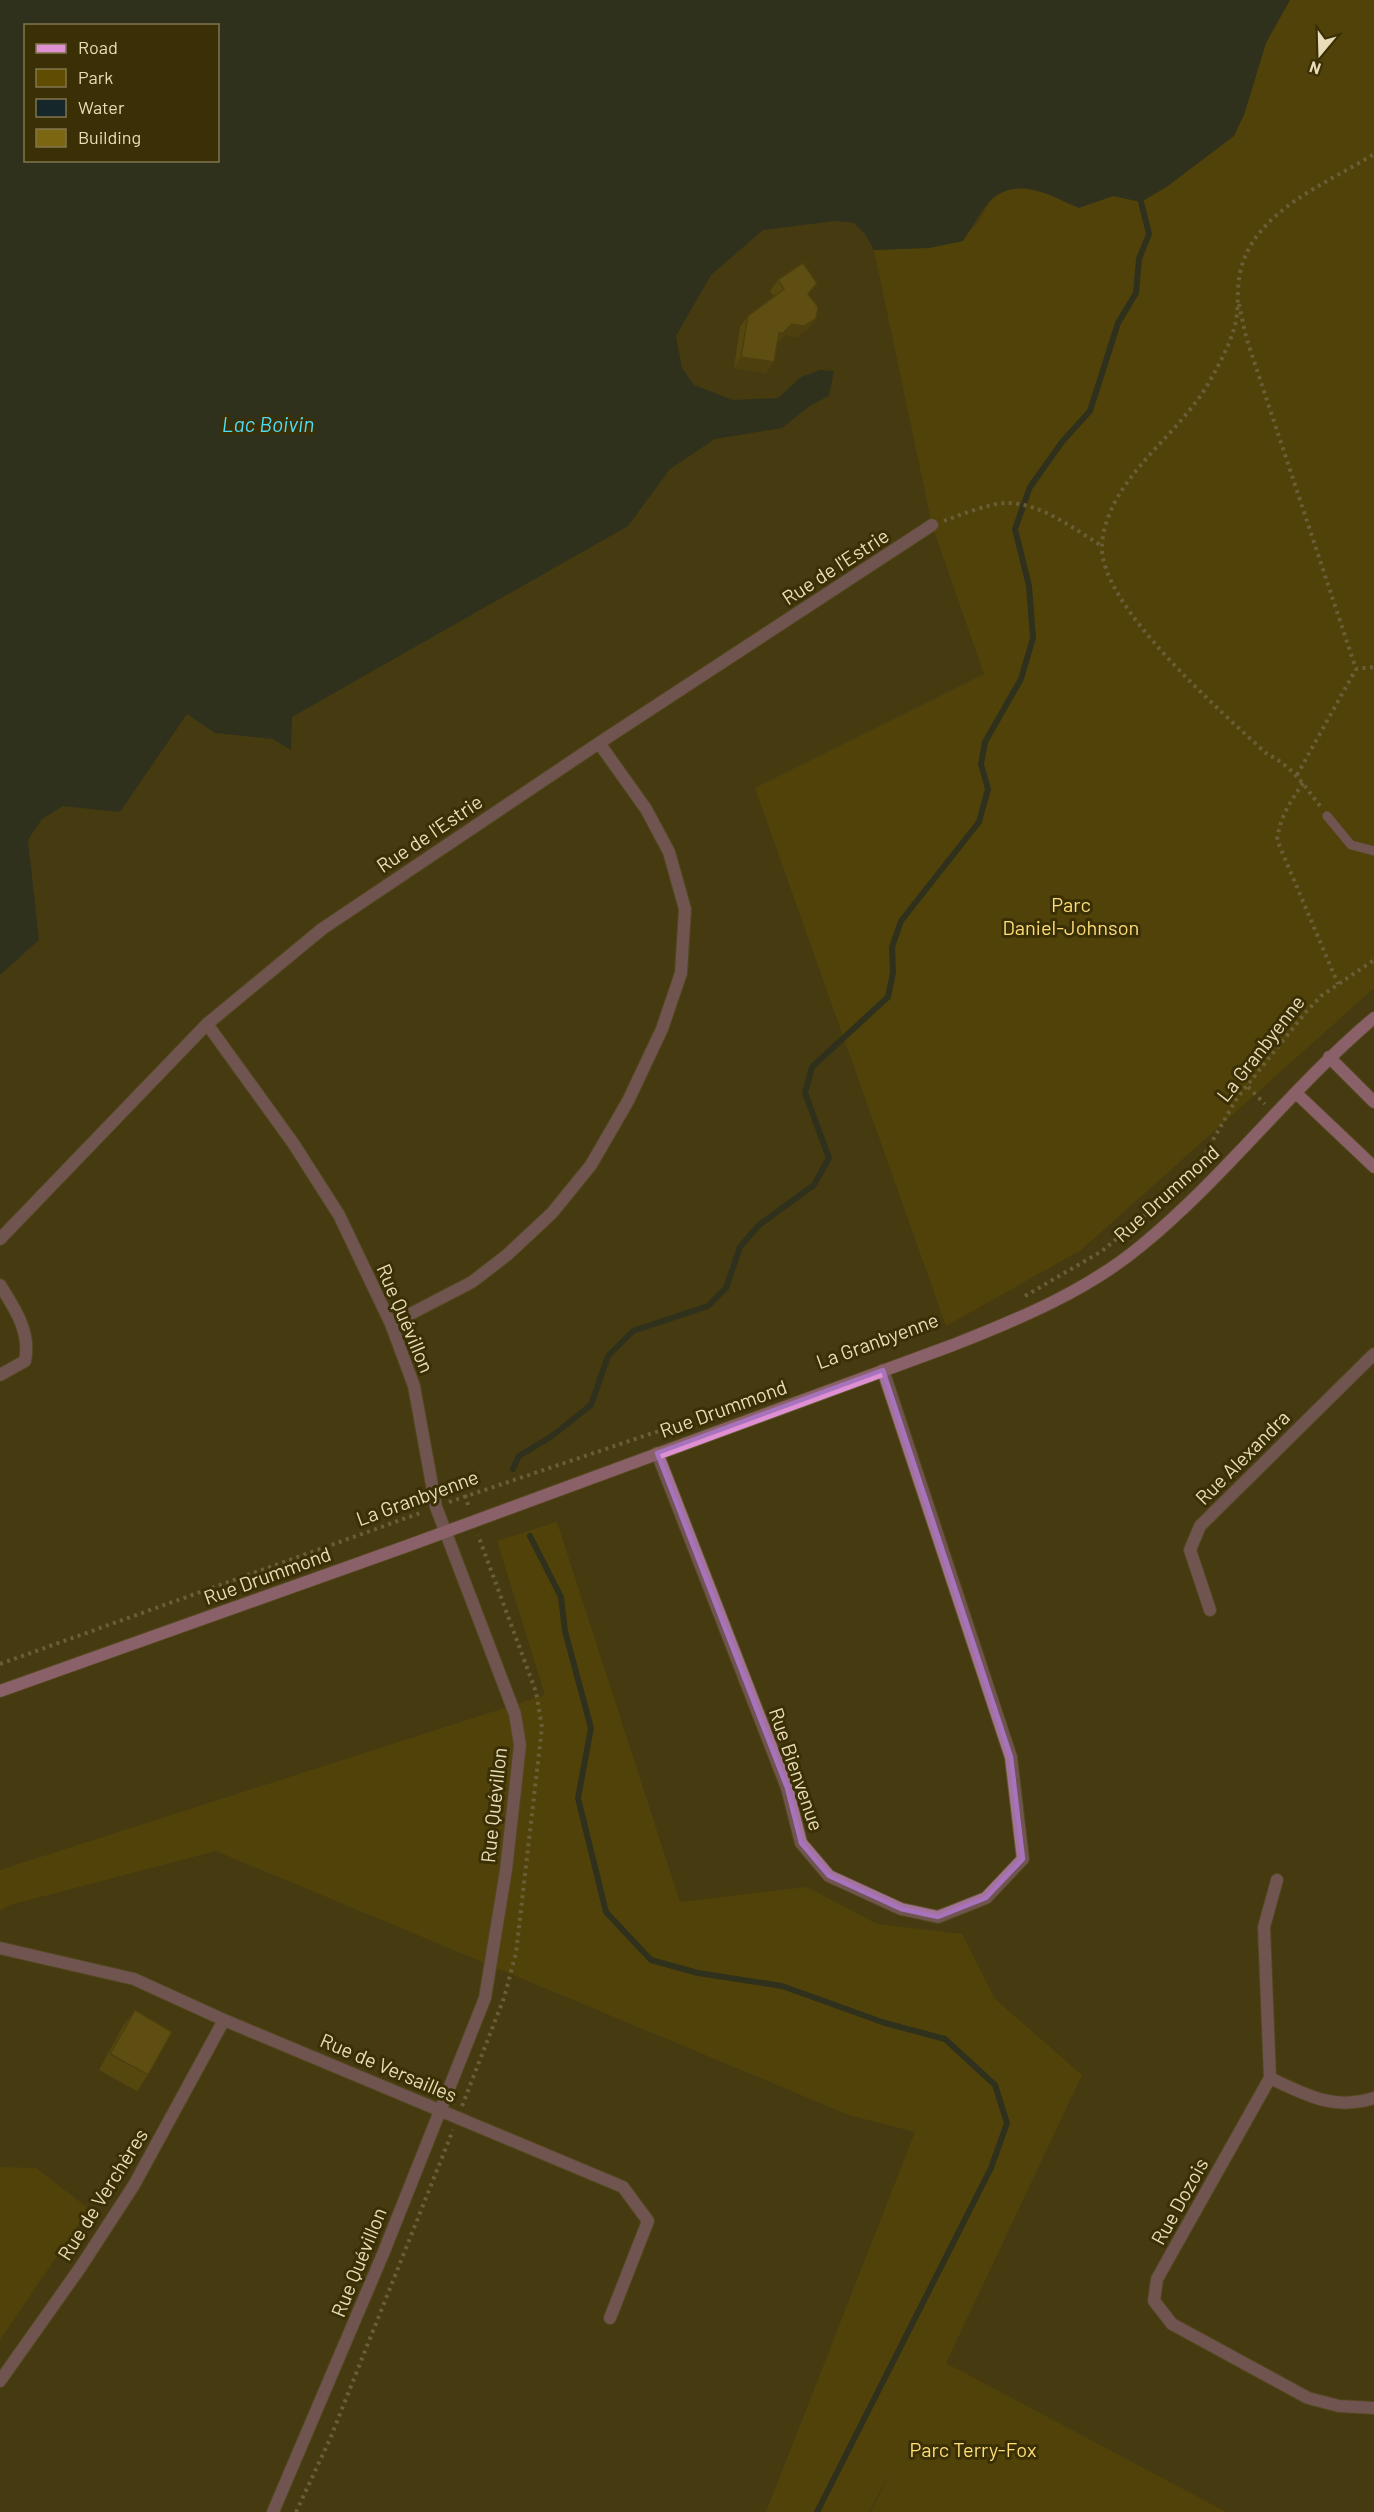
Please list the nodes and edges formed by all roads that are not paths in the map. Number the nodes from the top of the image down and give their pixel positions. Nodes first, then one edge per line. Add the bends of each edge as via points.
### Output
1 (932, 525) road end
2 (599, 743) junction
3 (1327, 816) road end
4 (1374, 851) edge
5 (1374, 1018) edge
6 (207, 1024) junction
7 (1329, 1057) junction
8 (1296, 1093) junction
9 (1374, 1102) edge
10 (1374, 1167) edge
11 (0, 1239) edge
12 (0, 1284) edge
13 (391, 1324) junction
14 (1374, 1354) edge
15 (883, 1370) junction
16 (0, 1376) edge
17 (657, 1453) junction
18 (446, 1531) junction
19 (1210, 1610) dead end
20 (0, 1691) edge
21 (1277, 1880) dead end
22 (0, 1948) edge
23 (224, 2020) junction
24 (1270, 2078) junction
25 (1374, 2098) edge
26 (440, 2110) junction
27 (610, 2318) dead end
28 (0, 2381) edge
29 (1374, 2408) edge
30 (273, 2512) edge

1 - 2 street, Rue de l'Estrie
2 - 6 street, Rue de l'Estrie via 322,929
2 - 13 street via 646,809 669,852 685,909 681,973 662,1029 628,1101 591,1165 552,1213 472,1282
3 - 4 lane via 1351,845
5 - 7 street, Rue Drummond
6 - 11 street, Rue de l'Estrie
6 - 13 street, Rue Quévillon via 293,1143 339,1215
7 - 8 street, Rue Drummond
7 - 9 street
8 - 10 street
8 - 15 street, Rue Drummond via 1203,1190 1141,1246 1075,1291 1002,1326
12 - 16 street via 23,1325 28,1347 25,1361
13 - 18 street, Rue Quévillon via 414,1386 436,1507
14 - 19 street, Rue Alexandra via 1200,1526 1190,1550
15 - 17 street, Rue Drummond
15 - 17 street, Rue Bienvenue via 1011,1757 1023,1858 986,1898 938,1917 901,1909 829,1876 801,1844 787,1788
17 - 18 street, Rue Drummond
18 - 20 street, Rue Drummond
18 - 26 street, Rue Quévillon via 515,1714 520,1745 506,1870 485,1998
21 - 24 street via 1264,1927
22 - 23 street, Rue de Versailles via 134,1979
23 - 26 street, Rue de Versailles
23 - 28 street, Rue de Verchères via 134,2185
24 - 25 street via 1316,2100 1356,2104
24 - 29 street, Rue Dozois via 1157,2279 1154,2301 1173,2324 1308,2398 1339,2406
26 - 27 street, Rue de Versailles via 623,2187 648,2221
26 - 30 street, Rue Quévillon

